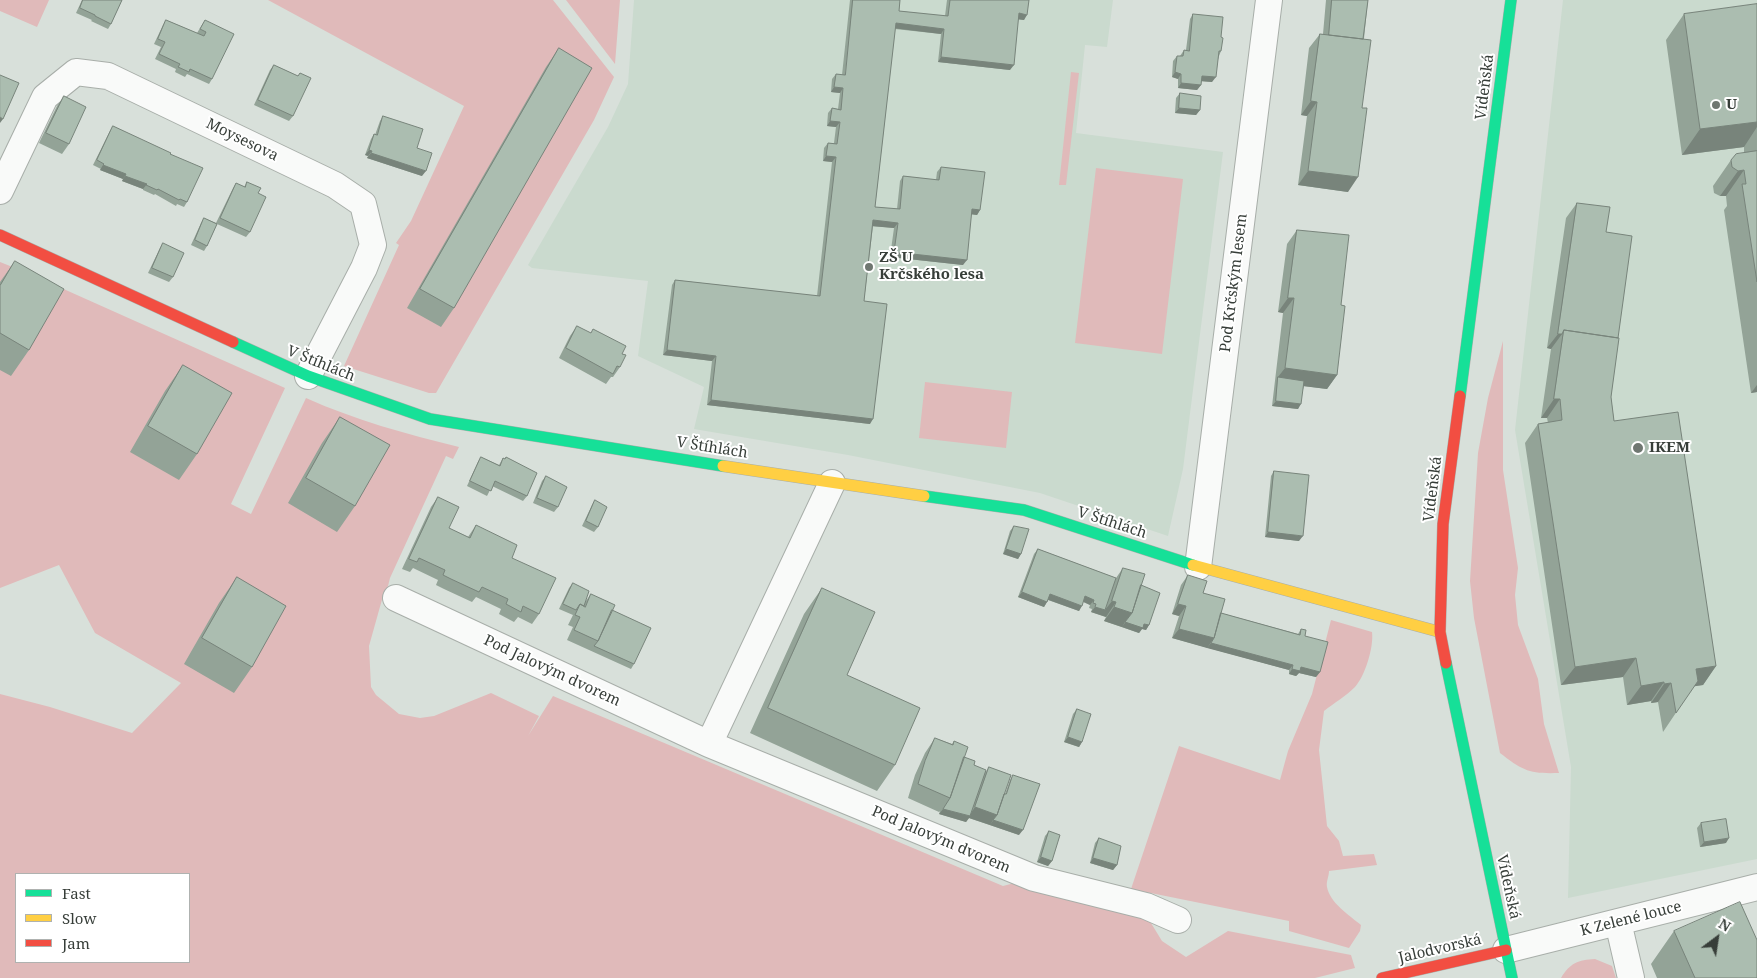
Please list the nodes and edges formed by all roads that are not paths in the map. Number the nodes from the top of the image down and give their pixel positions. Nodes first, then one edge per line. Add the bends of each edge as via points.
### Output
1 (1269, 0) edge
2 (1510, 0) edge
3 (0, 191) edge
4 (0, 235) edge
5 (308, 376) junction
6 (832, 482) junction
7 (1198, 567) junction
8 (396, 598) dead end
9 (1440, 632) junction
10 (709, 744) junction
11 (1757, 888) edge
12 (1178, 920) dead end
13 (1618, 922) junction
14 (1506, 950) junction
15 (1382, 978) edge
16 (1512, 978) edge
17 (1631, 978) edge

1 - 7 street, Pod Krčským lesem
2 - 9 street, Vídeňská via 1443,524
3 - 5 street, Moysesova via 45,97 76,72 108,76 335,185 363,204 373,245
4 - 5 street, V Štíhlách
5 - 6 street, V Štíhlách via 430,419
6 - 7 street, V Štíhlách via 1024,510
6 - 10 street
7 - 9 street, V Štíhlách
8 - 10 street, Pod Jalovým dvorem
9 - 14 street, Vídeňská
10 - 12 street, Pod Jalovým dvorem via 1034,878 1146,906
11 - 13 street, K Zelené louce
13 - 14 street, K Zelené louce
13 - 17 street
14 - 15 street, Jalodvorská
14 - 16 street, Vídeňská

